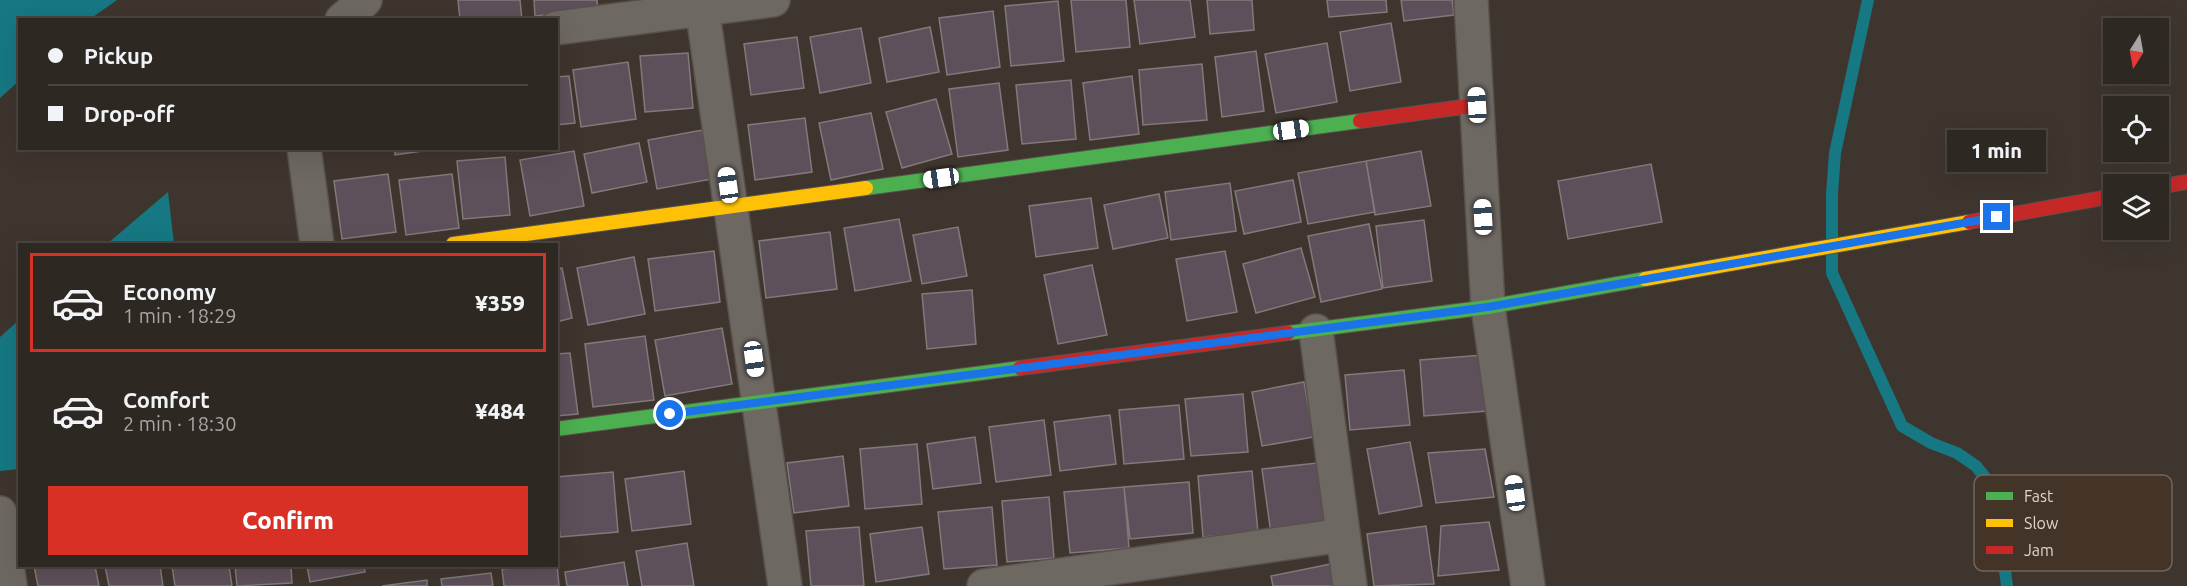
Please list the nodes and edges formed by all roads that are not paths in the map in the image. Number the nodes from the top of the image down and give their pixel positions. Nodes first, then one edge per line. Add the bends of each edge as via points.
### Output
1 (365, 0) edge
2 (773, 0) edge
3 (1471, 0) edge
4 (702, 5) edge
5 (344, 18) edge
6 (558, 28) edge
7 (1477, 105) junction
8 (304, 150) edge
9 (2187, 182) edge
10 (2169, 185) edge
11 (2103, 198) edge
12 (731, 207) junction
13 (317, 243) edge
14 (461, 243) edge
15 (1488, 307) junction
16 (1316, 331) junction
17 (760, 402) junction
18 (558, 429) edge
19 (18, 508) edge
20 (0, 512) edge
21 (1343, 536) junction
22 (10, 586) edge
23 (785, 586) edge
24 (984, 586) edge
25 (1350, 586) edge
26 (1528, 586) edge

1 - 5 street
2 - 4 street
3 - 7 street
4 - 6 street
4 - 12 street
7 - 12 street
7 - 15 street
8 - 13 street
9 - 10 street
11 - 15 street
12 - 14 street
12 - 17 street
15 - 16 street
15 - 26 street
16 - 17 street
16 - 21 street
17 - 18 street
17 - 23 street
19 - 20 street
20 - 22 street
21 - 24 street
21 - 25 street

